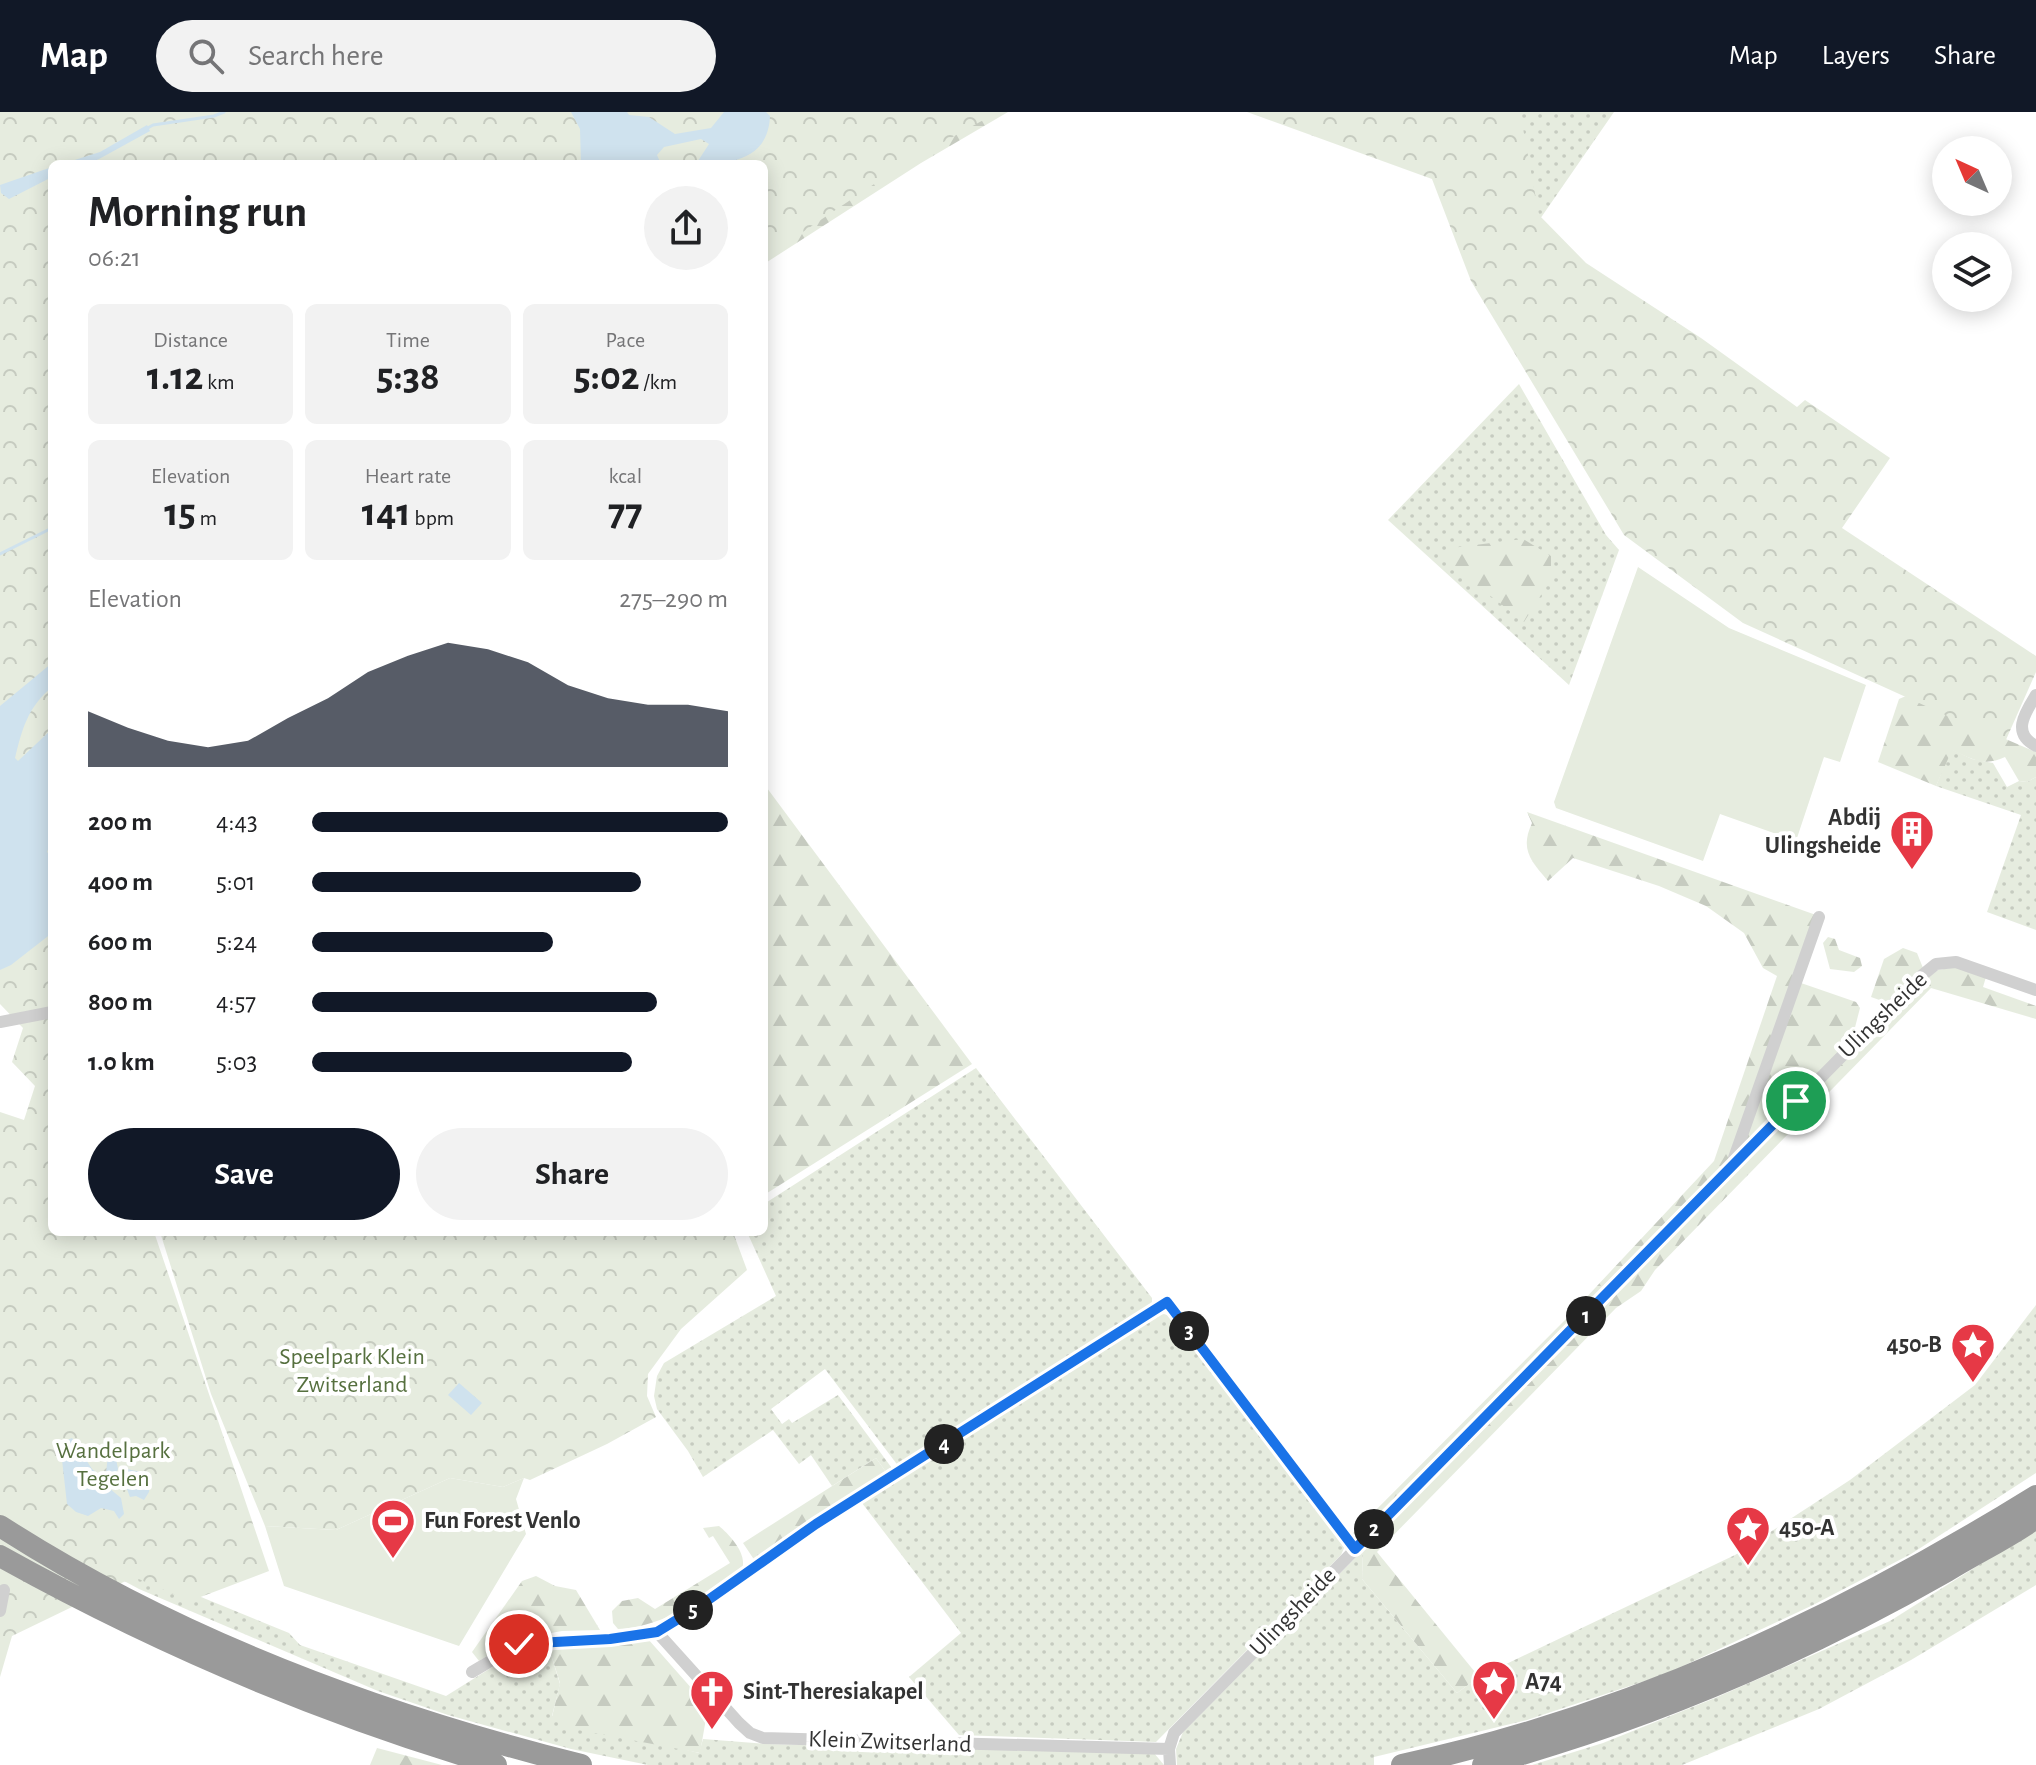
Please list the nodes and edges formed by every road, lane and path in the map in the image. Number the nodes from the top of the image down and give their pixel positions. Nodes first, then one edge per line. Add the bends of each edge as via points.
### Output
1 (2036, 695) edge
2 (2036, 746) edge
3 (1819, 917) dead end
4 (2036, 990) edge
5 (48, 1013) edge
6 (0, 1022) edge
7 (1737, 1161) junction
8 (2036, 1496) edge
9 (2036, 1518) edge
10 (0, 1526) edge
11 (1355, 1549) junction
12 (0, 1556) edge
13 (4, 1590) dead end
14 (0, 1611) edge
15 (657, 1632) junction
16 (472, 1672) dead end
17 (1169, 1749) junction
18 (496, 1765) edge
19 (581, 1765) edge
20 (1170, 1765) edge
21 (1402, 1765) edge
22 (1483, 1765) edge

1 - 2 street via 2021,732
3 - 7 street
4 - 7 street, Ulingsheide via 1956,962 1936,964
5 - 6 street
7 - 11 street, Ulingsheide
8 - 21 highway via 1942,1553 1729,1661 1546,1727
9 - 22 highway via 1892,1602 1732,1680 1629,1720
10 - 19 highway via 176,1624 273,1666 377,1707
11 - 15 street via 1167,1302 816,1524
11 - 17 street, Ulingsheide via 1174,1733
12 - 18 highway via 260,1683
13 - 14 street
15 - 16 street via 519,1644
15 - 17 street, Klein Zwitserland via 739,1723 763,1738
17 - 20 street

